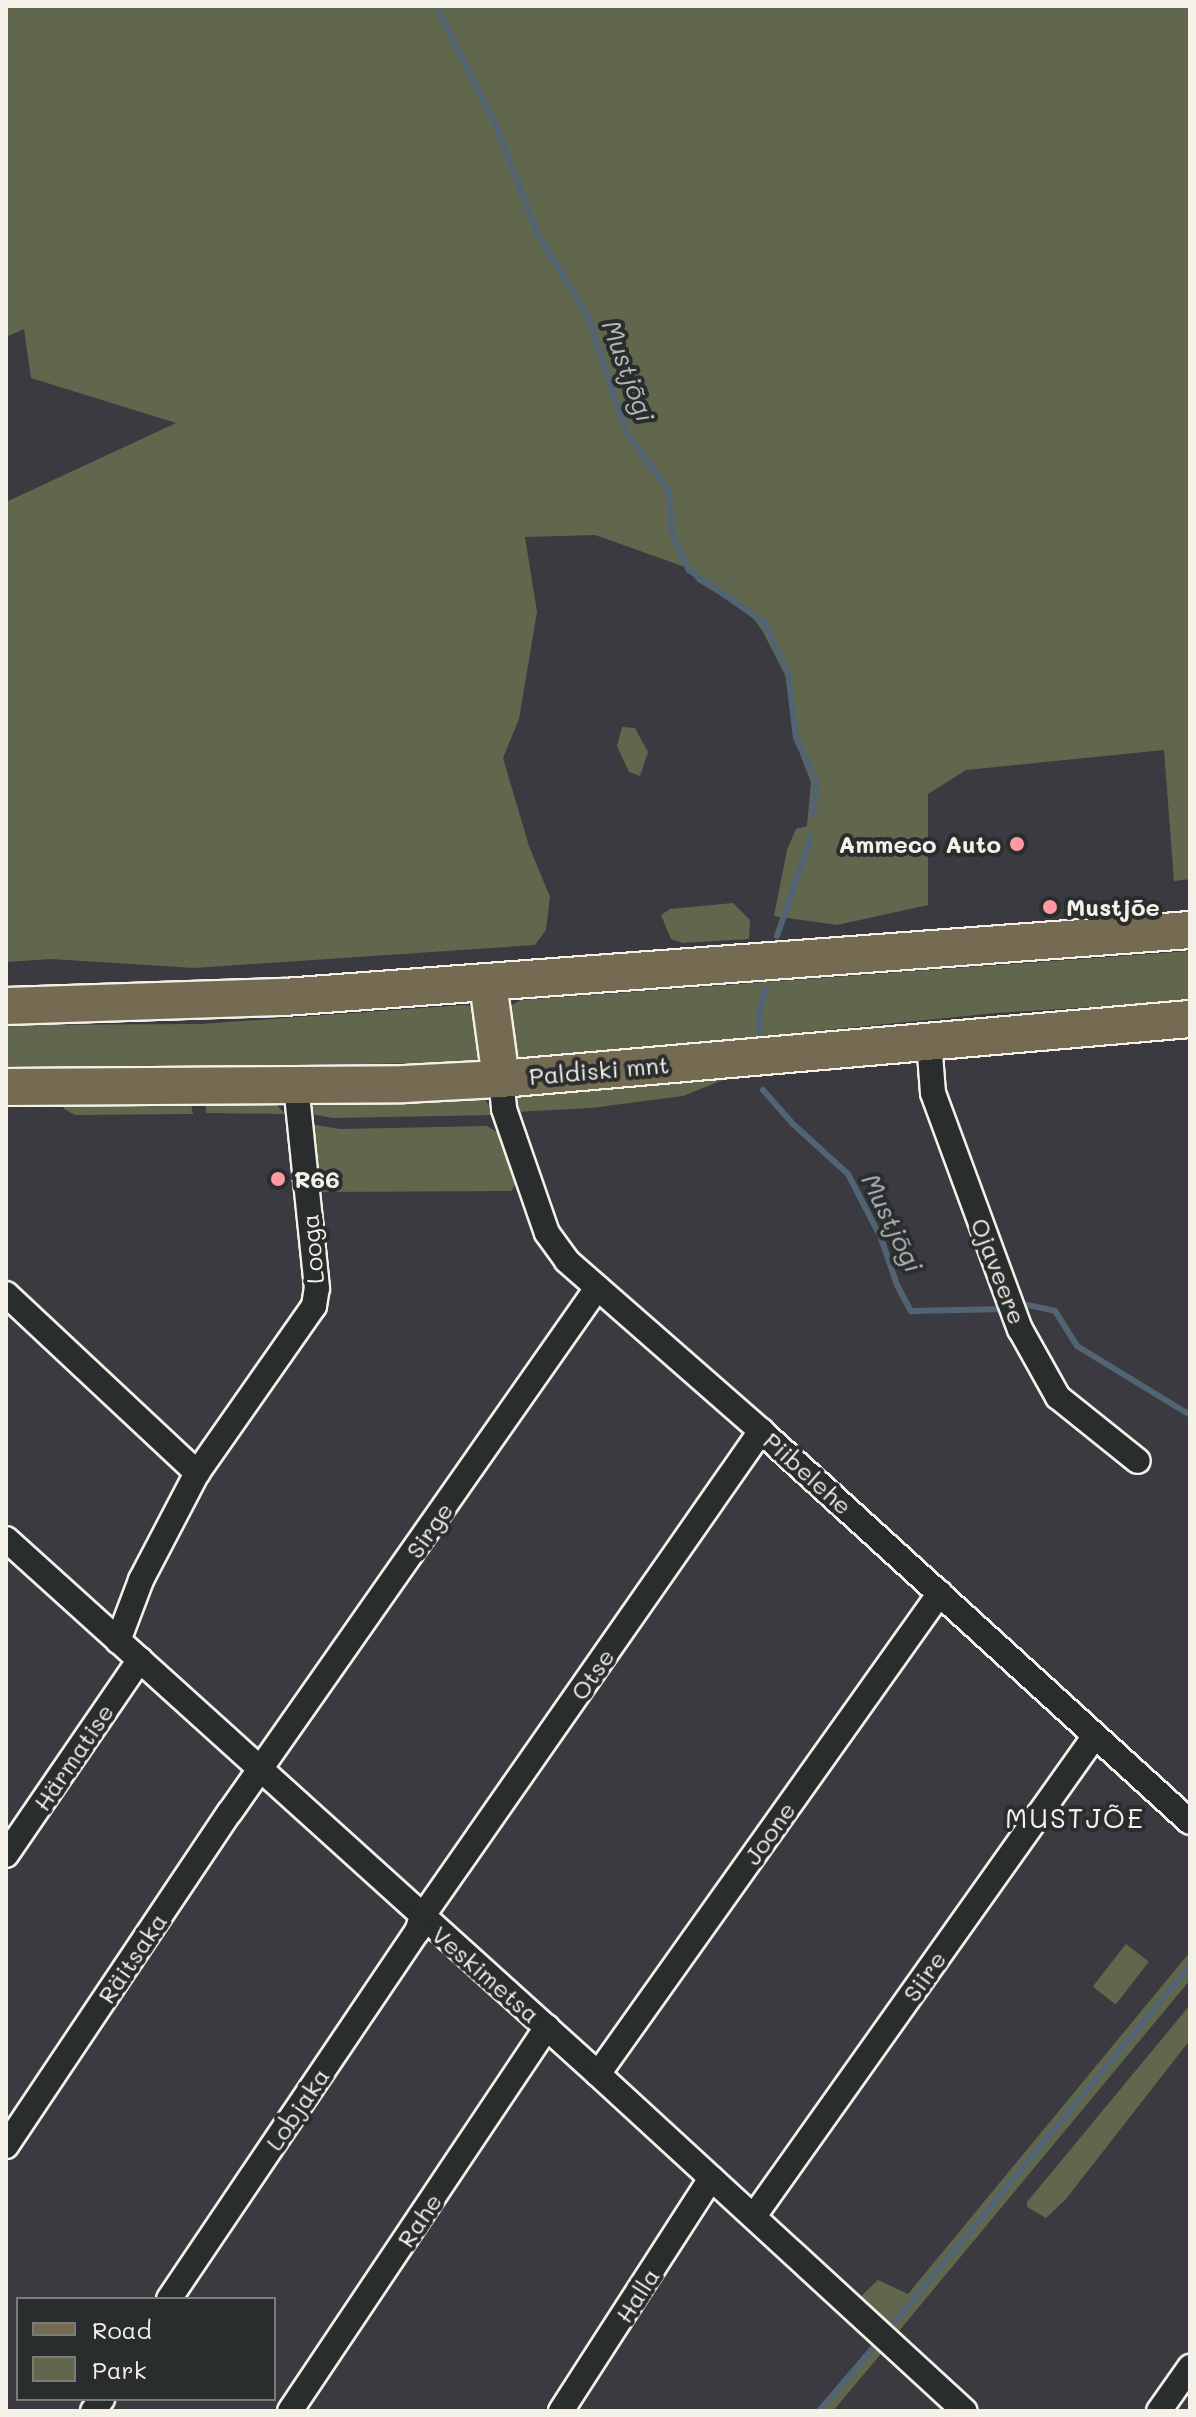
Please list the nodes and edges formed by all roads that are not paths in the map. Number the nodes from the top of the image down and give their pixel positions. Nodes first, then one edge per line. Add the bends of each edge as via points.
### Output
1 (1190, 930) edge
2 (488, 983) junction
3 (6, 1006) edge
4 (1190, 1019) edge
5 (929, 1041) junction
6 (501, 1079) junction
7 (296, 1085) junction
8 (6, 1087) edge
9 (597, 1288) junction
10 (6, 1294) edge
11 (761, 1431) junction
12 (1138, 1461) dead end
13 (197, 1473) junction
14 (6, 1539) edge
15 (940, 1593) junction
16 (118, 1641) junction
17 (140, 1659) junction
18 (1094, 1737) junction
19 (261, 1773) junction
20 (1190, 1822) edge
21 (6, 1855) edge
22 (422, 1917) junction
23 (547, 2027) junction
24 (598, 2074) junction
25 (6, 2146) edge
26 (711, 2178) junction
27 (754, 2216) junction
28 (170, 2297) edge
29 (1190, 2367) edge
30 (290, 2411) edge
31 (561, 2411) edge
32 (964, 2411) edge
33 (1159, 2411) edge

1 - 2 main road
2 - 3 main road via 284,997
2 - 6 main road
4 - 5 main road, Paldiski mnt
5 - 6 main road, Paldiski mnt
5 - 12 street, Ojaveere via 933,1093 1020,1329 1058,1397
6 - 7 main road, Paldiski mnt
6 - 9 street, Piibelehe via 504,1109 547,1233 567,1261
7 - 8 main road, Paldiski mnt
7 - 13 street, Looga via 317,1288 314,1306
9 - 11 street, Piibelehe
9 - 19 street, Sirge
10 - 13 street
11 - 15 street, Piibelehe
11 - 22 street, Otse
13 - 16 street, Looga via 141,1580
14 - 16 street, Veskimetsa
15 - 18 street, Piibelehe
15 - 24 street, Joone
16 - 17 street, Veskimetsa
17 - 19 street, Veskimetsa
17 - 21 street, Härmatise
18 - 20 street, Piibelehe
18 - 27 street, Siire
19 - 22 street, Veskimetsa
19 - 25 street, Räitsaka
22 - 23 street, Veskimetsa
22 - 28 street, Lobjaka via 417,1932
23 - 24 street, Veskimetsa
23 - 30 street, Rahe
24 - 26 street, Veskimetsa
26 - 27 street, Veskimetsa
26 - 31 street, Halla
27 - 32 street, Veskimetsa
29 - 33 street

